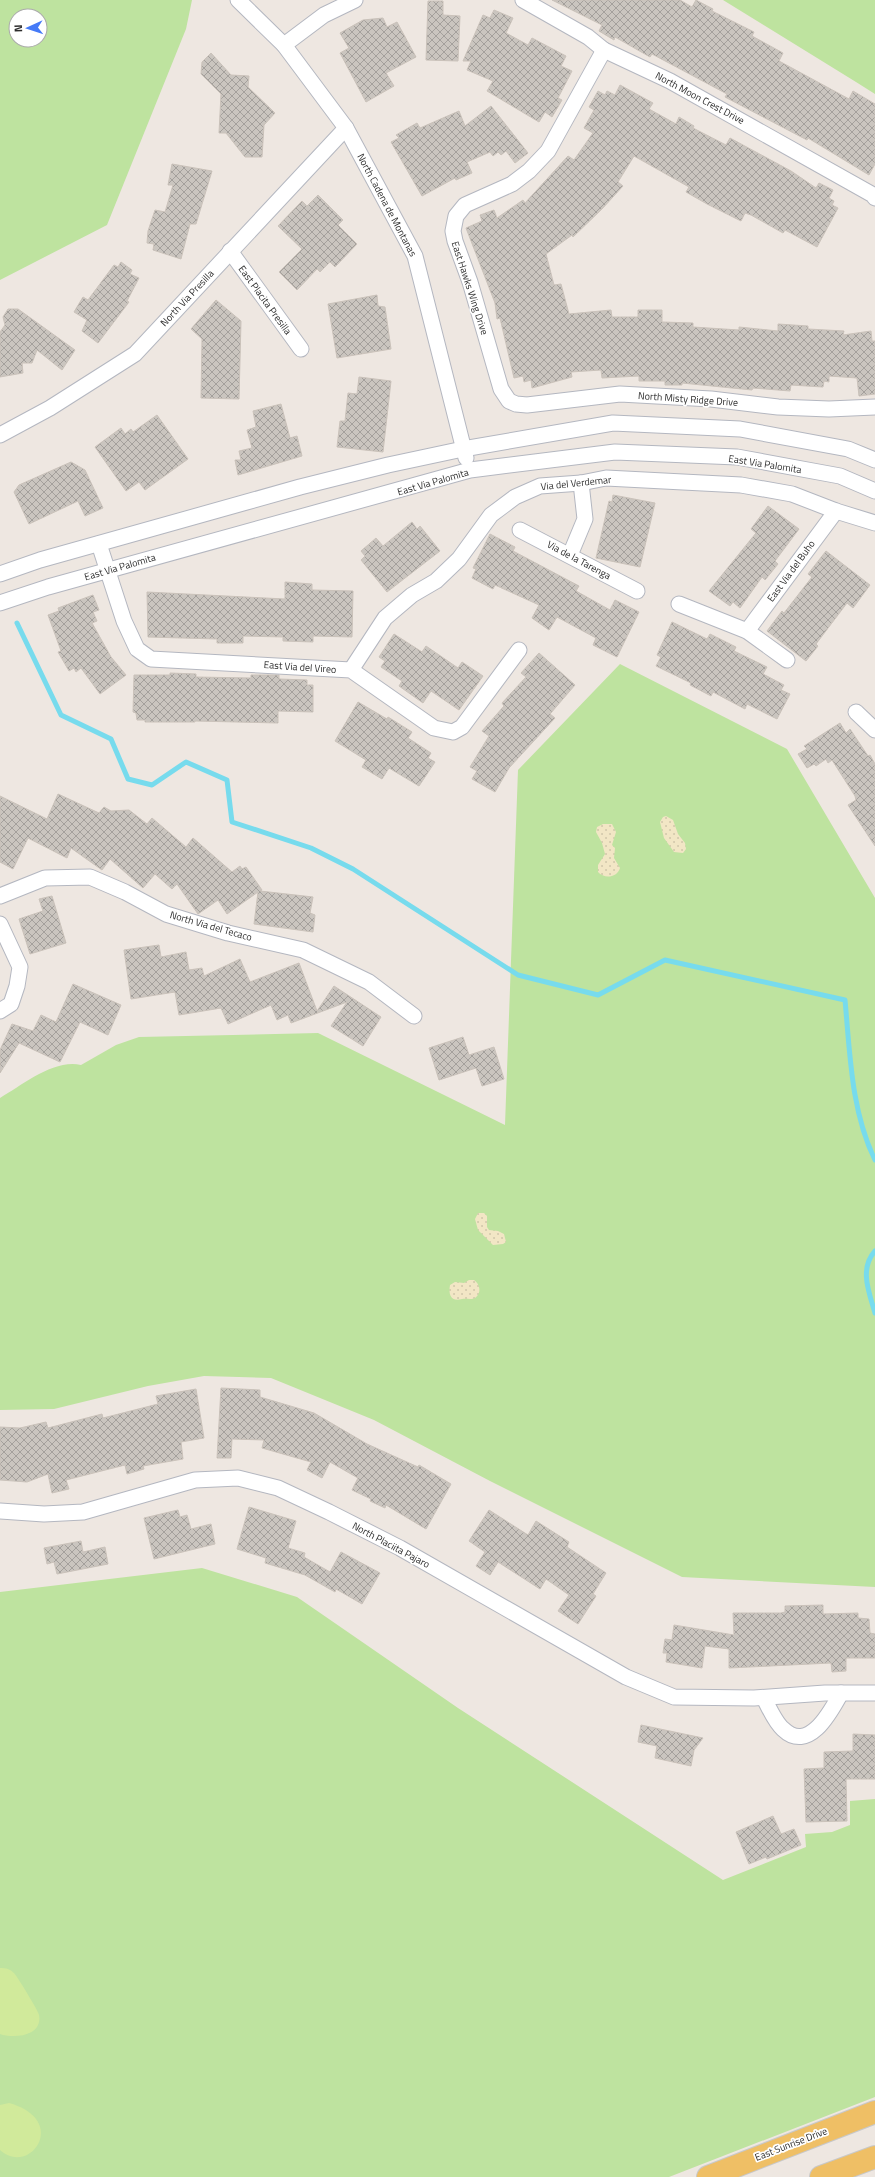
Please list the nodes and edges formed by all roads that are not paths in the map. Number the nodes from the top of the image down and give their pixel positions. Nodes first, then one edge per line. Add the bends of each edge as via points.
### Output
1 (238, 0) edge
2 (355, 0) edge
3 (523, 0) edge
4 (284, 45) junction
5 (604, 50) junction
6 (346, 128) junction
7 (875, 198) edge
8 (230, 251) junction
9 (301, 349) dead end
10 (505, 396) joint
11 (875, 408) edge
12 (0, 434) edge
13 (464, 449) junction
14 (875, 460) edge
15 (470, 470) junction
16 (581, 483) junction
17 (875, 490) edge
18 (836, 511) junction
19 (875, 523) edge
20 (520, 530) dead end
21 (99, 544) junction
22 (570, 555) junction
23 (107, 571) junction
24 (0, 574) edge
25 (637, 591) dead end
26 (0, 603) edge
27 (679, 604) dead end
28 (747, 631) junction
29 (519, 650) dead end
30 (787, 660) dead end
31 (351, 670) junction
32 (856, 712) dead end
33 (875, 730) edge
34 (0, 896) edge
35 (0, 924) edge
36 (0, 1010) edge
37 (414, 1016) dead end
38 (0, 1511) edge
39 (841, 1693) junction
40 (875, 1693) edge
41 (764, 1698) junction
42 (875, 2112) edge
43 (875, 2156) edge
44 (708, 2177) edge
45 (821, 2177) edge

1 - 4 street, North Cadena de Montanas
2 - 4 street via 324,15
3 - 5 street, North Moon Crest Drive via 588,37
4 - 6 street, North Cadena de Montanas
5 - 7 street, North Moon Crest Drive via 670,81
5 - 10 street, East Hawks Wing Drive via 548,151 512,184 465,205 456,216 448,220 470,282 497,379
6 - 8 street, North Via Presilla
6 - 13 street, North Cadena de Montanas via 415,256
8 - 9 street, East Placita Presilla
8 - 12 street, North Via Presilla via 135,354 50,408
10 - 11 street, North Misty Ridge Drive via 516,404 527,406 620,394 711,399 778,407
13 - 14 street via 613,423 740,429 848,449
13 - 15 street, North Cadena de Montanas
13 - 21 street via 307,485
15 - 17 street, East Via Palomita via 615,452 721,457 840,476
15 - 23 street, East Via Palomita
16 - 18 street, Via del Verdemar via 606,478 741,485 792,494
16 - 22 street via 585,519
16 - 31 street, Via del Verdemar via 540,486 515,497 491,516 459,559 436,581 412,595 385,618
18 - 19 street, Via del Verdemar
18 - 28 street, East Via del Buho
20 - 22 street, Via de la Tarenga
21 - 23 street, East Via del Vireo
21 - 24 street
22 - 25 street, Via de la Tarenga
23 - 26 street, East Via Palomita
23 - 31 street, East Via del Vireo via 137,649 151,659
27 - 28 street
28 - 30 street
29 - 31 street, East Via del Vireo via 462,727 453,732 434,728
32 - 33 street
34 - 37 street, North Via del Tecaco via 45,878 90,877 166,914 228,933 303,950 369,982
35 - 36 street via 20,967 11,1004
38 - 41 street, North Placiita Pajaro via 44,1514 84,1512 195,1480 238,1478 278,1488 400,1548 626,1677 674,1697
39 - 40 street, North Placiita Pajaro
39 - 41 street, North Placiita Pajaro
39 - 41 street via 820,1726 804,1735 791,1735 783,1729
42 - 44 main road, East Sunrise Drive
43 - 45 main road

